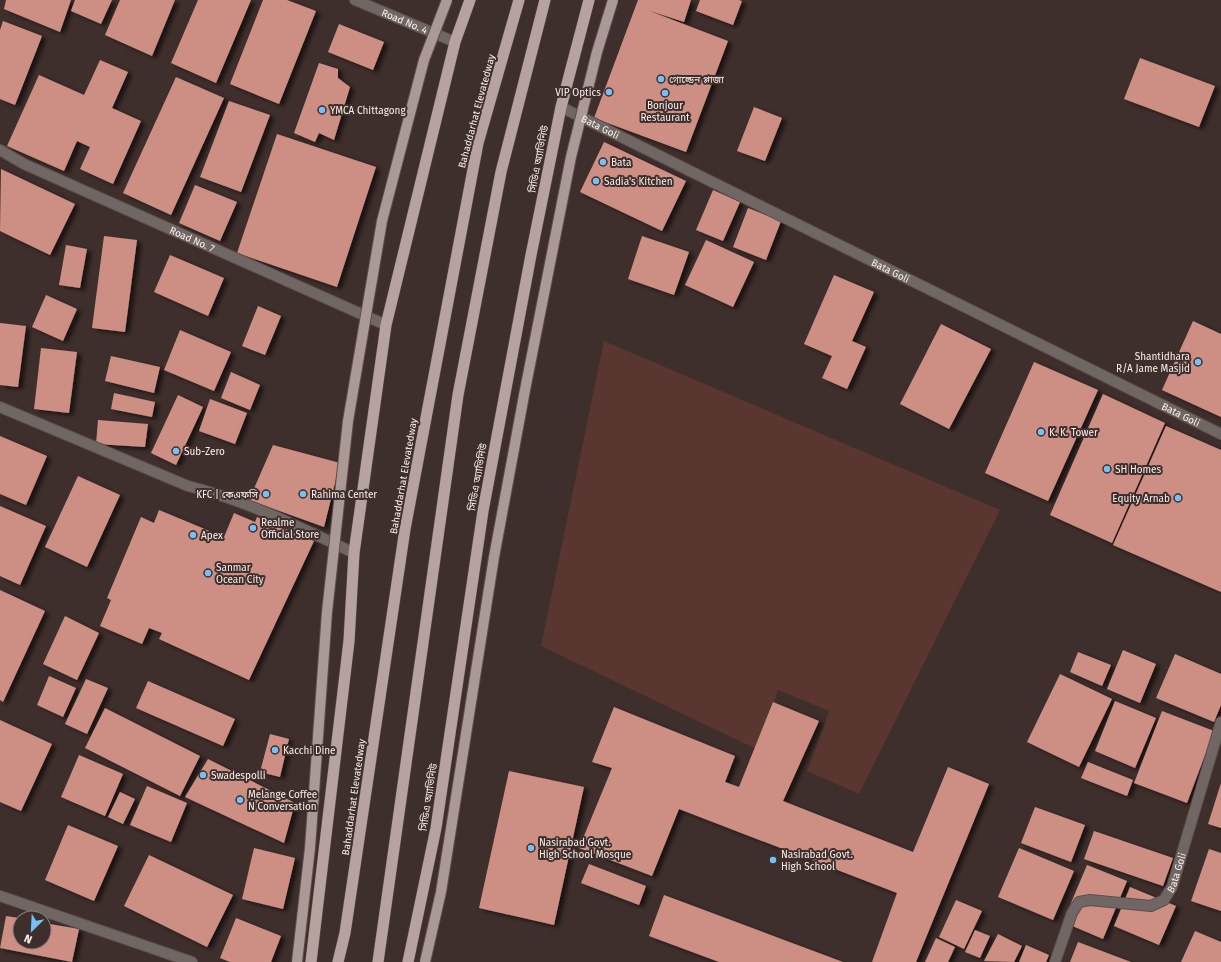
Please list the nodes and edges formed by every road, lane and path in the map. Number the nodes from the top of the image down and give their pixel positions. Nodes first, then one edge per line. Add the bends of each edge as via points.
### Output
1 (354, 0) edge
2 (447, 0) edge
3 (470, 0) edge
4 (519, 0) edge
5 (545, 0) edge
6 (589, 0) edge
7 (613, 0) edge
8 (455, 42) junction
9 (561, 107) junction
10 (0, 150) edge
11 (386, 325) junction
12 (0, 407) edge
13 (1221, 434) edge
14 (354, 553) junction
15 (1221, 722) edge
16 (0, 896) edge
17 (192, 962) edge
18 (297, 962) edge
19 (311, 962) edge
20 (338, 962) edge
21 (378, 962) edge
22 (408, 962) edge
23 (425, 962) edge
24 (1055, 962) edge

1 - 8 street, Road No. 4
2 - 18 main road, bridge via 424,60 382,221 348,421 327,612 310,848
3 - 8 highway
4 - 20 highway, Bahaddarhat Elevatedway via 478,143 434,370 405,529 345,933
5 - 21 highway via 501,172 458,394
6 - 9 highway, সিডিএ অ্যাভিনিউ
7 - 23 main road, bridge via 597,52 571,157 530,366 494,557 441,892
8 - 11 highway
9 - 13 street, Bata Goli
9 - 22 highway, সিডিএ অ্যাভিনিউ via 483,511 436,828
10 - 11 street, Road No. 7 via 24,164
11 - 14 highway
12 - 14 street via 188,486 278,516
14 - 19 highway via 349,642
15 - 24 street, Bata Goli via 1172,887 1164,900 1151,906 1090,900 1079,902 1072,913
16 - 17 street

